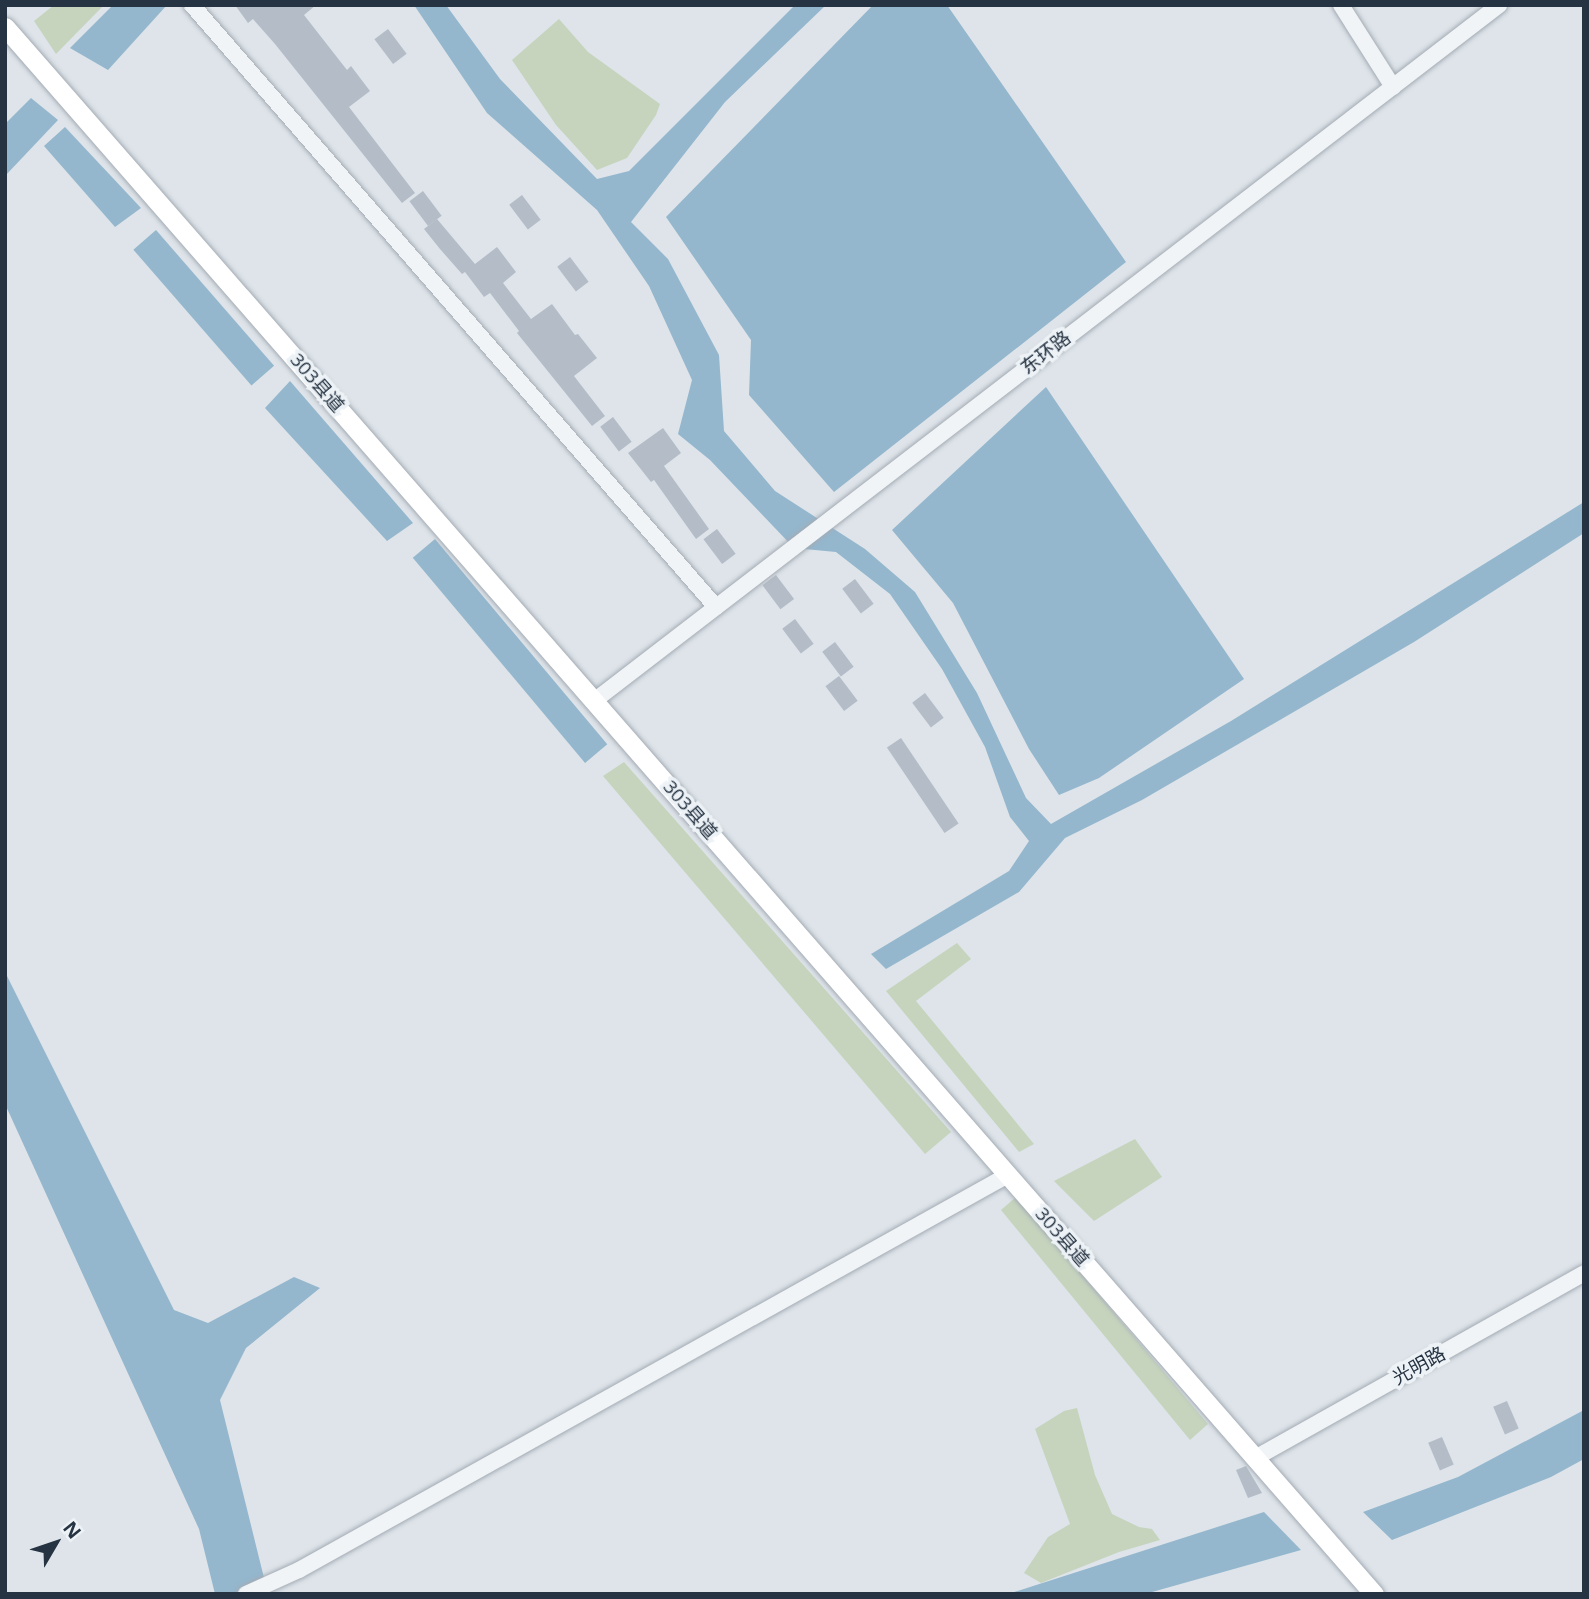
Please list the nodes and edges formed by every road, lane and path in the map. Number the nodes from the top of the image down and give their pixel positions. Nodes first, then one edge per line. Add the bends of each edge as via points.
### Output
1 (192, 5) edge
2 (1341, 5) edge
3 (1499, 5) edge
4 (5, 27) edge
5 (1393, 87) junction
6 (716, 607) junction
7 (594, 701) junction
8 (1008, 1175) junction
9 (1584, 1273) edge
10 (1255, 1458) junction
11 (246, 1594) edge
12 (1374, 1594) edge

1 - 6 street
2 - 5 street
3 - 5 street, 东环路
4 - 7 main road, 303县道
5 - 6 street, 东环路
6 - 7 street, 东环路
7 - 8 main road, 303县道
8 - 10 main road, 303县道
8 - 11 street via 299,1570
9 - 10 street, 光明路
10 - 12 main road, 303县道

